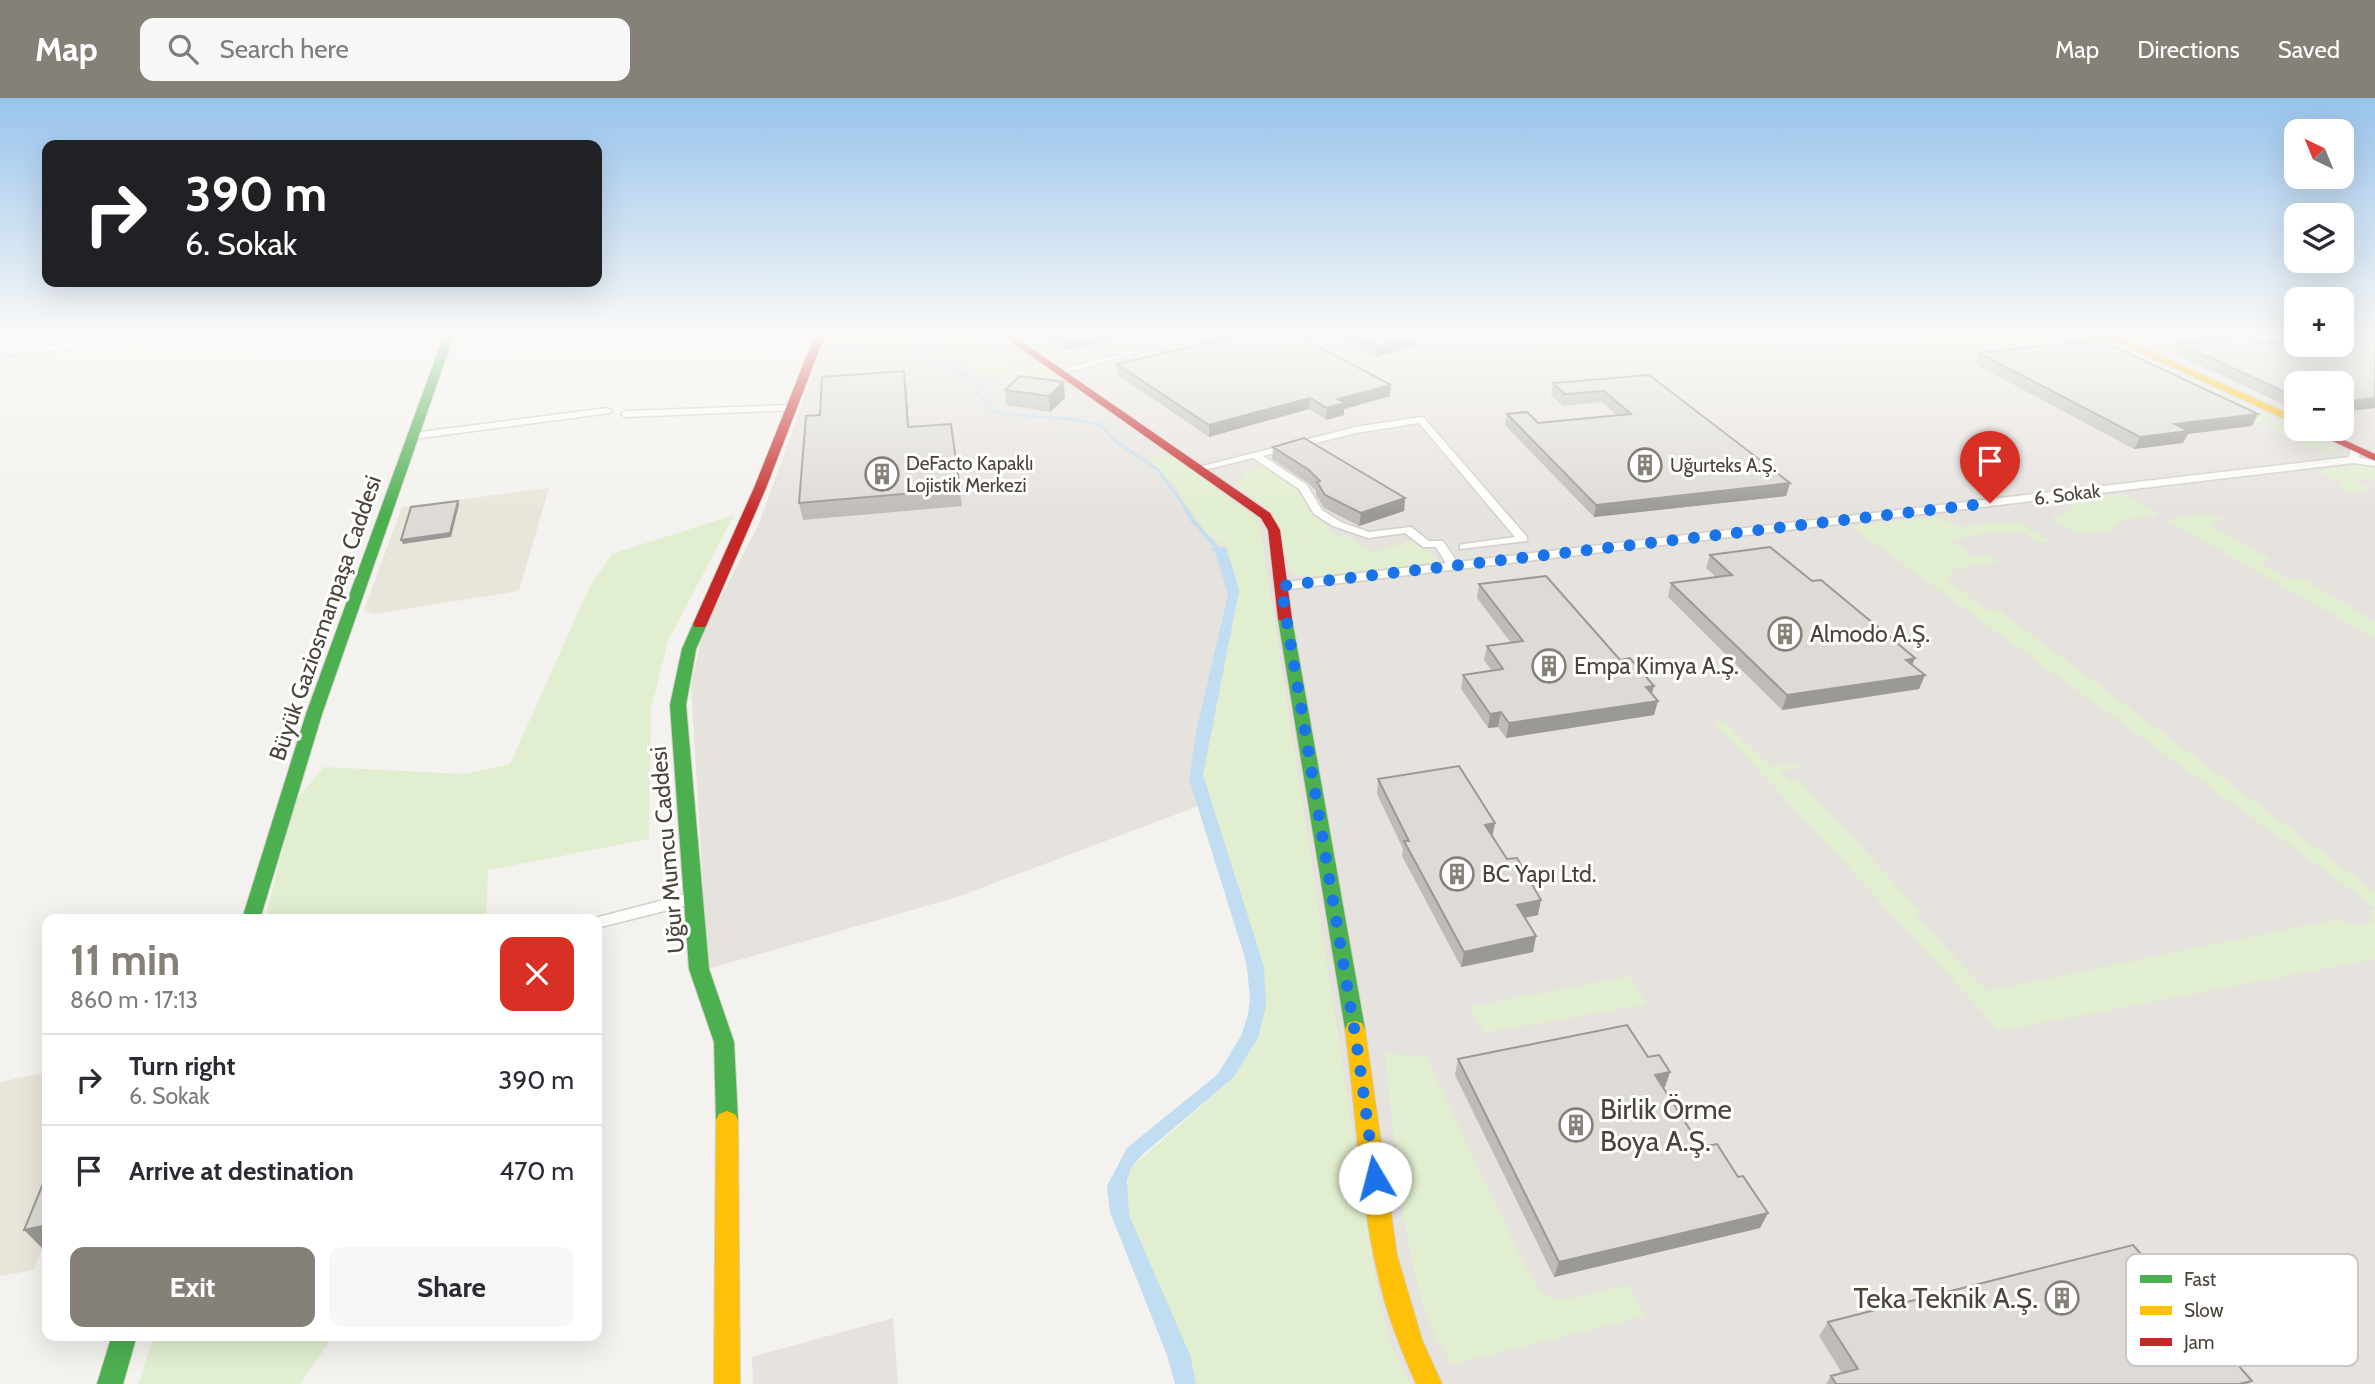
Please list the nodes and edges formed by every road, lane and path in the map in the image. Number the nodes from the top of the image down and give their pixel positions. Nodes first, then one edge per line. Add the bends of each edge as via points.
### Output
1 (428, 395) edge
2 (797, 395) edge
3 (1095, 395) edge
4 (2239, 395) edge
5 (792, 408) junction
6 (607, 411) dead end
7 (626, 414) dead end
8 (2284, 415) edge
9 (413, 436) junction
10 (2331, 441) edge
11 (2352, 454) junction
12 (1255, 455) junction
13 (2375, 458) edge
14 (2375, 463) edge
15 (1200, 468) junction
16 (1464, 547) dead end
17 (1454, 566) junction
18 (1281, 586) junction
19 (694, 898) junction
20 (253, 914) edge
21 (602, 921) edge
22 (123, 1341) edge
23 (110, 1384) edge
24 (727, 1384) edge
25 (1429, 1384) edge

1 - 9 street, Büyük Gaziosmanpaşa Caddesi
2 - 5 street, Uğur Mumcu Caddesi
3 - 15 street
4 - 8 street
5 - 7 street
5 - 19 street, Uğur Mumcu Caddesi via 689,649 678,705
6 - 9 street
9 - 20 street, Büyük Gaziosmanpaşa Caddesi via 314,714
10 - 11 street
11 - 13 street
11 - 14 street, 6. Sokak
11 - 17 street, 6. Sokak
12 - 15 street
12 - 16 street via 1356,430 1421,420 1524,539
12 - 17 street via 1303,487 1318,512 1336,524 1368,535 1407,529 1427,545 1440,543
15 - 18 street via 1270,522
17 - 18 street, 6. Sokak
18 - 25 street via 1397,1310 1416,1364
19 - 21 street
19 - 24 street, Uğur Mumcu Caddesi via 699,969 724,1042 729,1177
22 - 23 street

